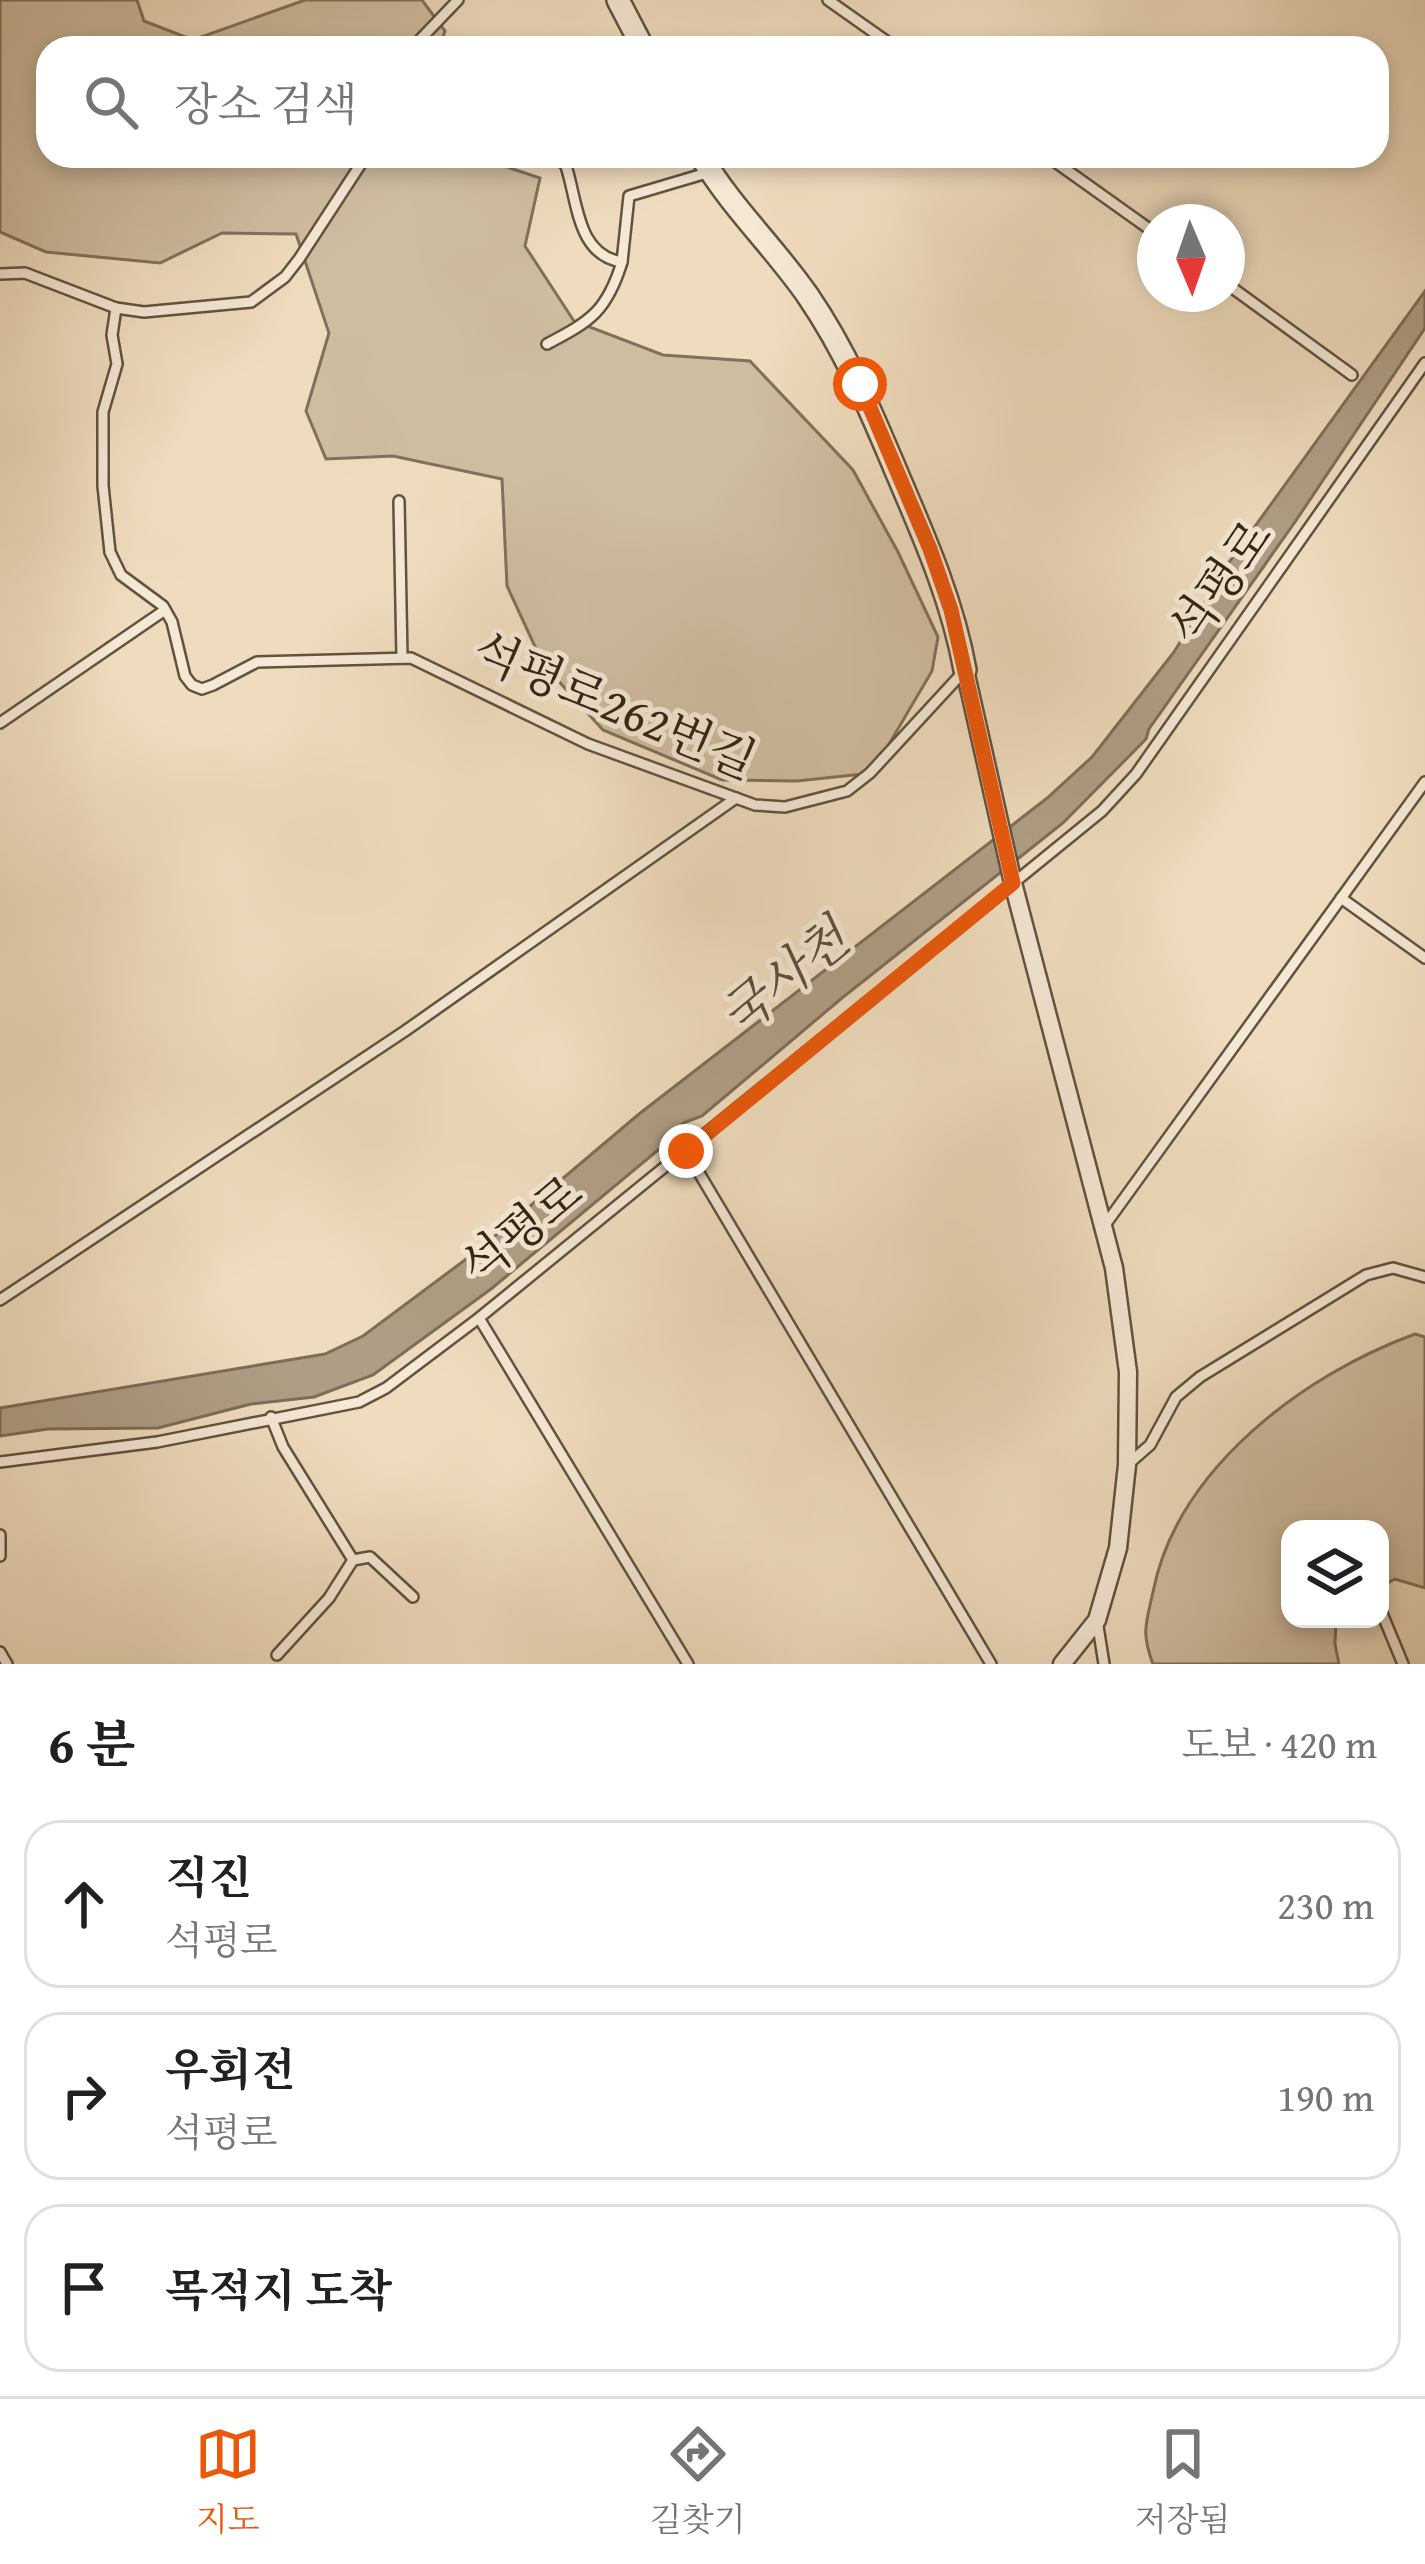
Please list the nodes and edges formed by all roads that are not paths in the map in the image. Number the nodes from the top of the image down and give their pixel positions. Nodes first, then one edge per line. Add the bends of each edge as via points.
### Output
1 (458, 0) edge
2 (618, 0) edge
3 (828, 0) edge
4 (424, 36) edge
5 (637, 36) edge
6 (879, 36) edge
7 (358, 168) edge
8 (567, 168) edge
9 (696, 168) edge
10 (708, 168) edge
11 (1064, 168) edge
12 (1137, 219) edge
13 (622, 262) junction
14 (0, 274) edge
15 (1245, 297) edge
16 (116, 308) junction
17 (547, 344) dead end
18 (1425, 362) edge
19 (1352, 375) dead end
20 (399, 501) dead end
21 (165, 610) junction
22 (402, 658) junction
23 (965, 670) junction
24 (0, 723) edge
25 (1425, 782) edge
26 (736, 798) junction
27 (1012, 879) junction
28 (1341, 898) junction
29 (1425, 958) edge
30 (686, 1151) junction
31 (1104, 1227) junction
32 (1425, 1277) edge
33 (0, 1300) edge
34 (478, 1318) junction
35 (271, 1417) junction
36 (0, 1462) edge
37 (1127, 1465) junction
38 (0, 1535) edge
39 (0, 1556) edge
40 (353, 1560) junction
41 (412, 1597) dead end
42 (1097, 1620) junction
43 (1388, 1628) edge
44 (0, 1652) edge
45 (277, 1655) dead end
46 (7, 1664) edge
47 (688, 1664) edge
48 (991, 1664) edge
49 (1062, 1664) edge
50 (1104, 1664) edge
51 (1403, 1664) edge

1 - 4 lane
2 - 5 street
3 - 6 lane
7 - 16 lane via 285,278 251,302
8 - 13 lane via 592,249
9 - 13 lane via 629,196
10 - 23 street via 804,291 860,384 930,549
11 - 12 lane
13 - 17 lane via 604,306
14 - 16 lane via 25,273
15 - 19 lane
16 - 21 lane via 117,364 103,412 110,551 121,575
18 - 27 lane, 석평로 via 1136,774 1078,834
20 - 22 lane, 석평로262번길
21 - 22 lane, 석평로262번길 via 185,676 202,689 257,662
21 - 24 lane
22 - 26 lane, 석평로262번길 via 588,744
23 - 26 lane, 석평로262번길 via 847,791 785,807
23 - 27 street
25 - 28 lane
26 - 33 lane
27 - 30 lane, 석평로
27 - 31 street
28 - 29 lane
28 - 31 lane
30 - 34 lane, 석평로
30 - 48 lane
31 - 37 street via 1127,1372
32 - 37 lane via 1394,1268 1366,1275 1199,1377
34 - 35 lane, 석평로 via 371,1397
34 - 47 lane
35 - 36 lane, 석평로
35 - 40 lane
37 - 42 street via 1118,1548
38 - 39 lane
40 - 41 lane via 370,1557
40 - 45 lane
42 - 49 street
42 - 50 lane
43 - 51 lane
44 - 46 lane

